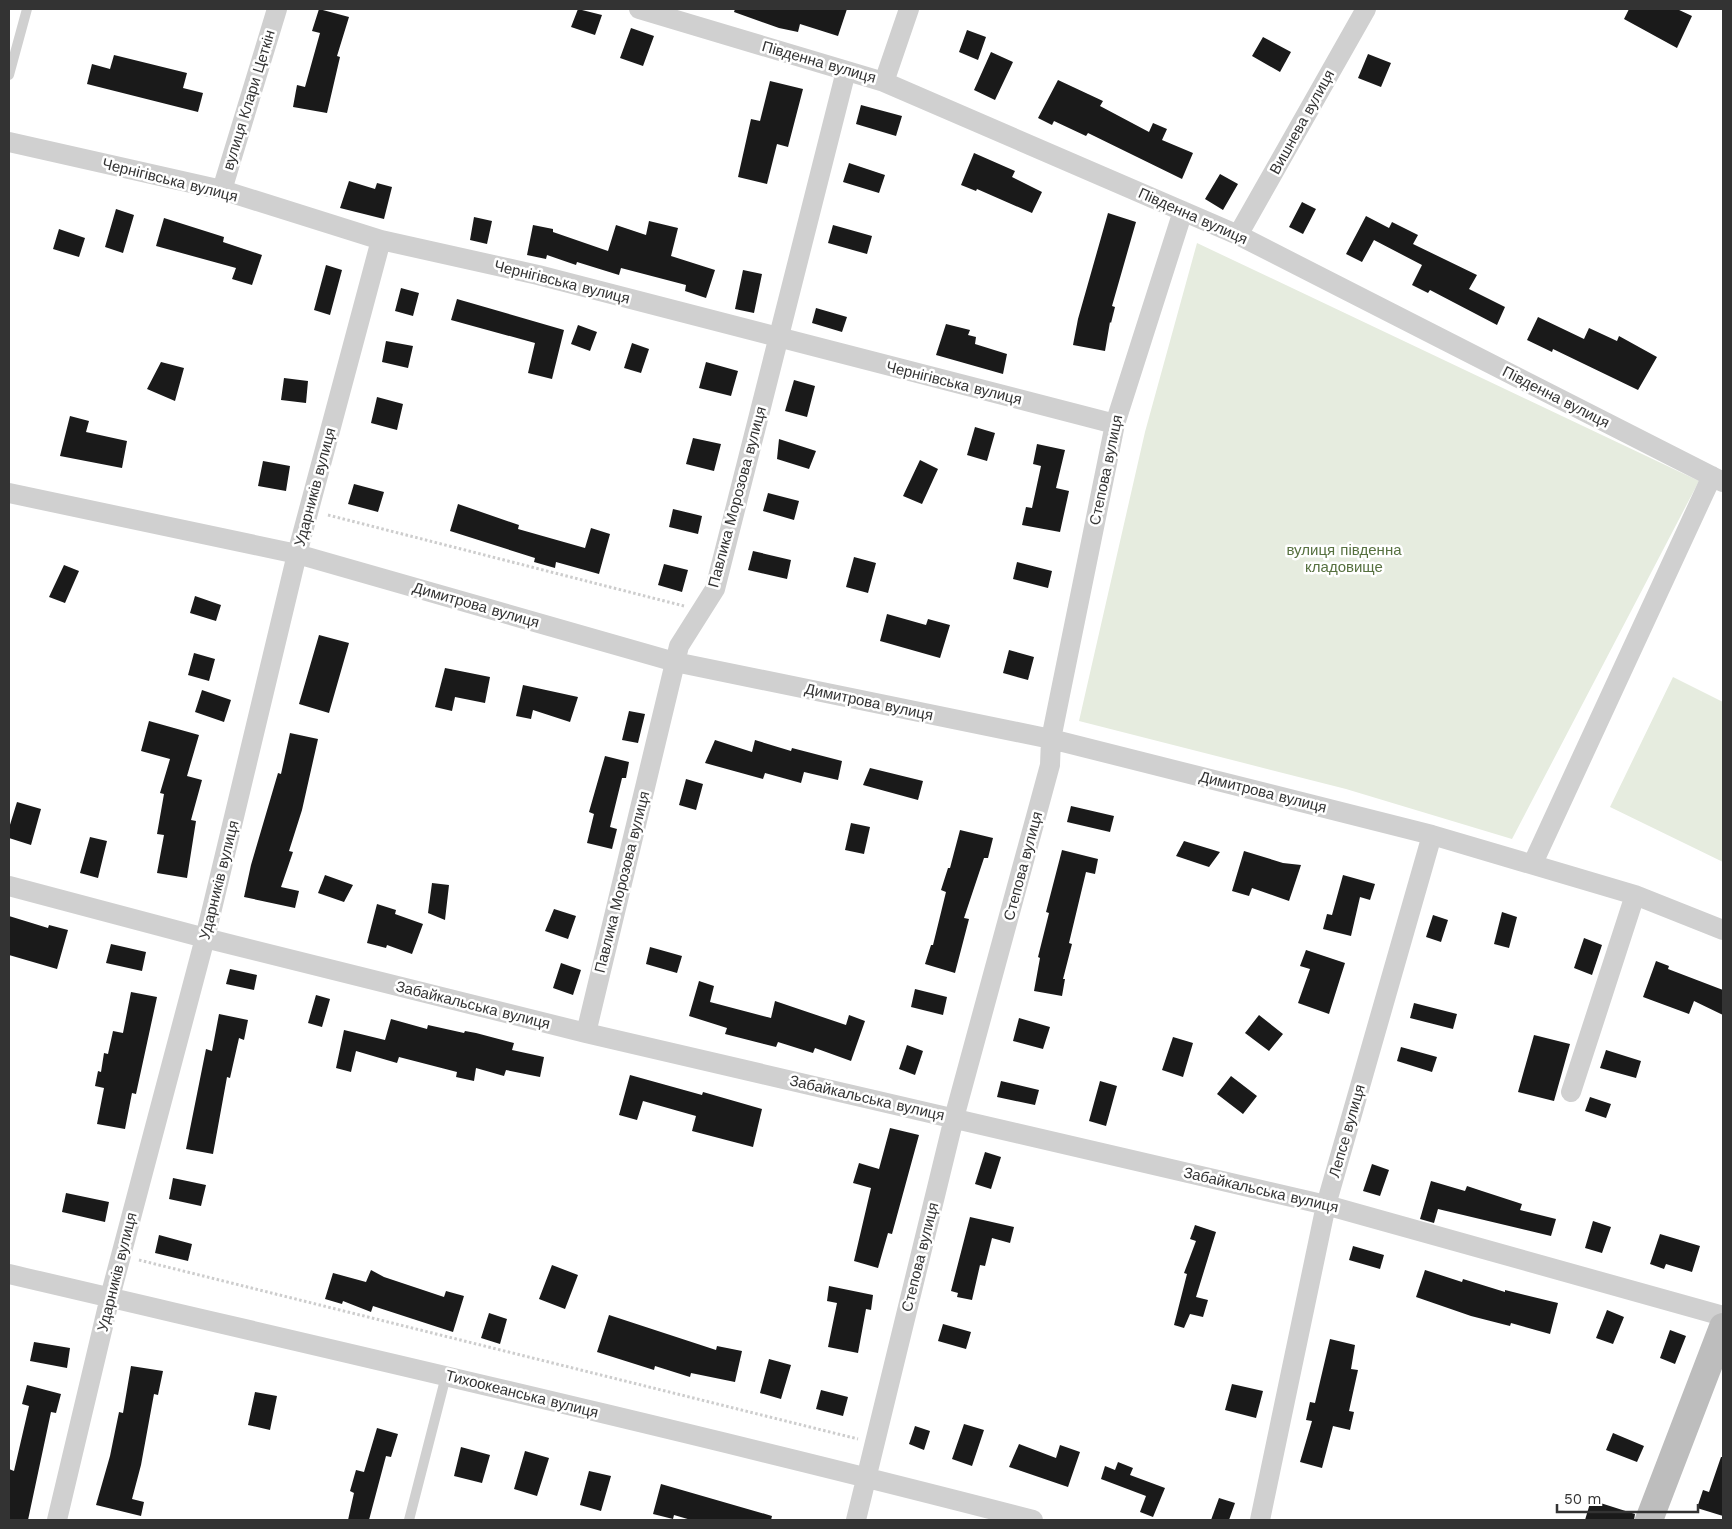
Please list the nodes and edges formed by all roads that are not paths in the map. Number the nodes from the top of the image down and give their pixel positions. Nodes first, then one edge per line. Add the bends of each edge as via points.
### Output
1 (26, 9) edge
2 (277, 9) edge
3 (639, 9) edge
4 (909, 9) edge
5 (1366, 9) edge
6 (846, 71) junction
7 (9, 75) edge
8 (884, 82) junction
9 (9, 142) edge
10 (222, 190) junction
11 (1183, 211) junction
12 (1238, 235) junction
13 (381, 240) junction
14 (778, 338) junction
15 (1115, 424) junction
16 (1717, 479) edge
17 (9, 493) edge
18 (297, 554) junction
19 (675, 662) junction
20 (1050, 739) junction
21 (1432, 834) junction
22 (1533, 863) junction
23 (9, 886) edge
24 (1635, 895) junction
25 (1723, 930) edge
26 (205, 938) junction
27 (586, 1033) junction
28 (1571, 1092) dead end
29 (954, 1118) junction
30 (1326, 1205) junction
31 (9, 1274) edge
32 (110, 1297) junction
33 (1723, 1316) edge
34 (1723, 1328) edge
35 (446, 1376) junction
36 (867, 1477) junction
37 (56, 1520) edge
38 (409, 1520) edge
39 (856, 1520) edge
40 (1033, 1520) edge
41 (1260, 1520) edge
42 (1649, 1520) edge

1 - 7 lane
2 - 10 street, вулиця Клари Цеткін
3 - 6 street, Південна вулиця
4 - 8 street
5 - 12 street, Вишнева вулиця
6 - 8 street, Південна вулиця
6 - 14 street, Павлика Морозова вулиця
8 - 11 street, Південна вулиця
9 - 10 street, Чернігівська вулиця
10 - 13 street, Чернігівська вулиця
11 - 12 street, Південна вулиця
11 - 15 street, Степова вулиця
12 - 16 street, Південна вулиця
13 - 14 street, Чернігівська вулиця via 538,275
13 - 18 street, Ударників вулиця
14 - 15 street, Чернігівська вулиця
14 - 19 street, Павлика Морозова вулиця via 715,589 679,646
15 - 20 street, Степова вулиця
16 - 22 street
17 - 18 street, Димитрова вулиця
18 - 19 street, Димитрова вулиця
18 - 26 street, Ударників вулиця
19 - 20 street, Димитрова вулиця
19 - 27 street, Павлика Морозова вулиця
20 - 21 street, Димитрова вулиця
20 - 29 street, Степова вулиця via 1050,765
21 - 22 street, Димитрова вулиця
21 - 30 street, Лепсе вулиця
22 - 24 street, Димитрова вулиця
23 - 26 street, Забайкальська вулиця
24 - 25 street, Димитрова вулиця
24 - 28 street
26 - 27 street, Забайкальська вулиця
26 - 32 street, Ударників вулиця
27 - 29 street, Забайкальська вулиця
29 - 30 street, Забайкальська вулиця
29 - 36 street, Степова вулиця
30 - 33 street, Забайкальська вулиця
30 - 41 street, Лепсе вулиця
31 - 32 street, Тихоокеанська вулиця
32 - 35 street, Тихоокеанська вулиця
32 - 37 street, Ударників вулиця
34 - 42 street
35 - 36 street, Тихоокеанська вулиця
35 - 38 lane
36 - 39 street, Степова вулиця
36 - 40 street, Тихоокеанська вулиця

